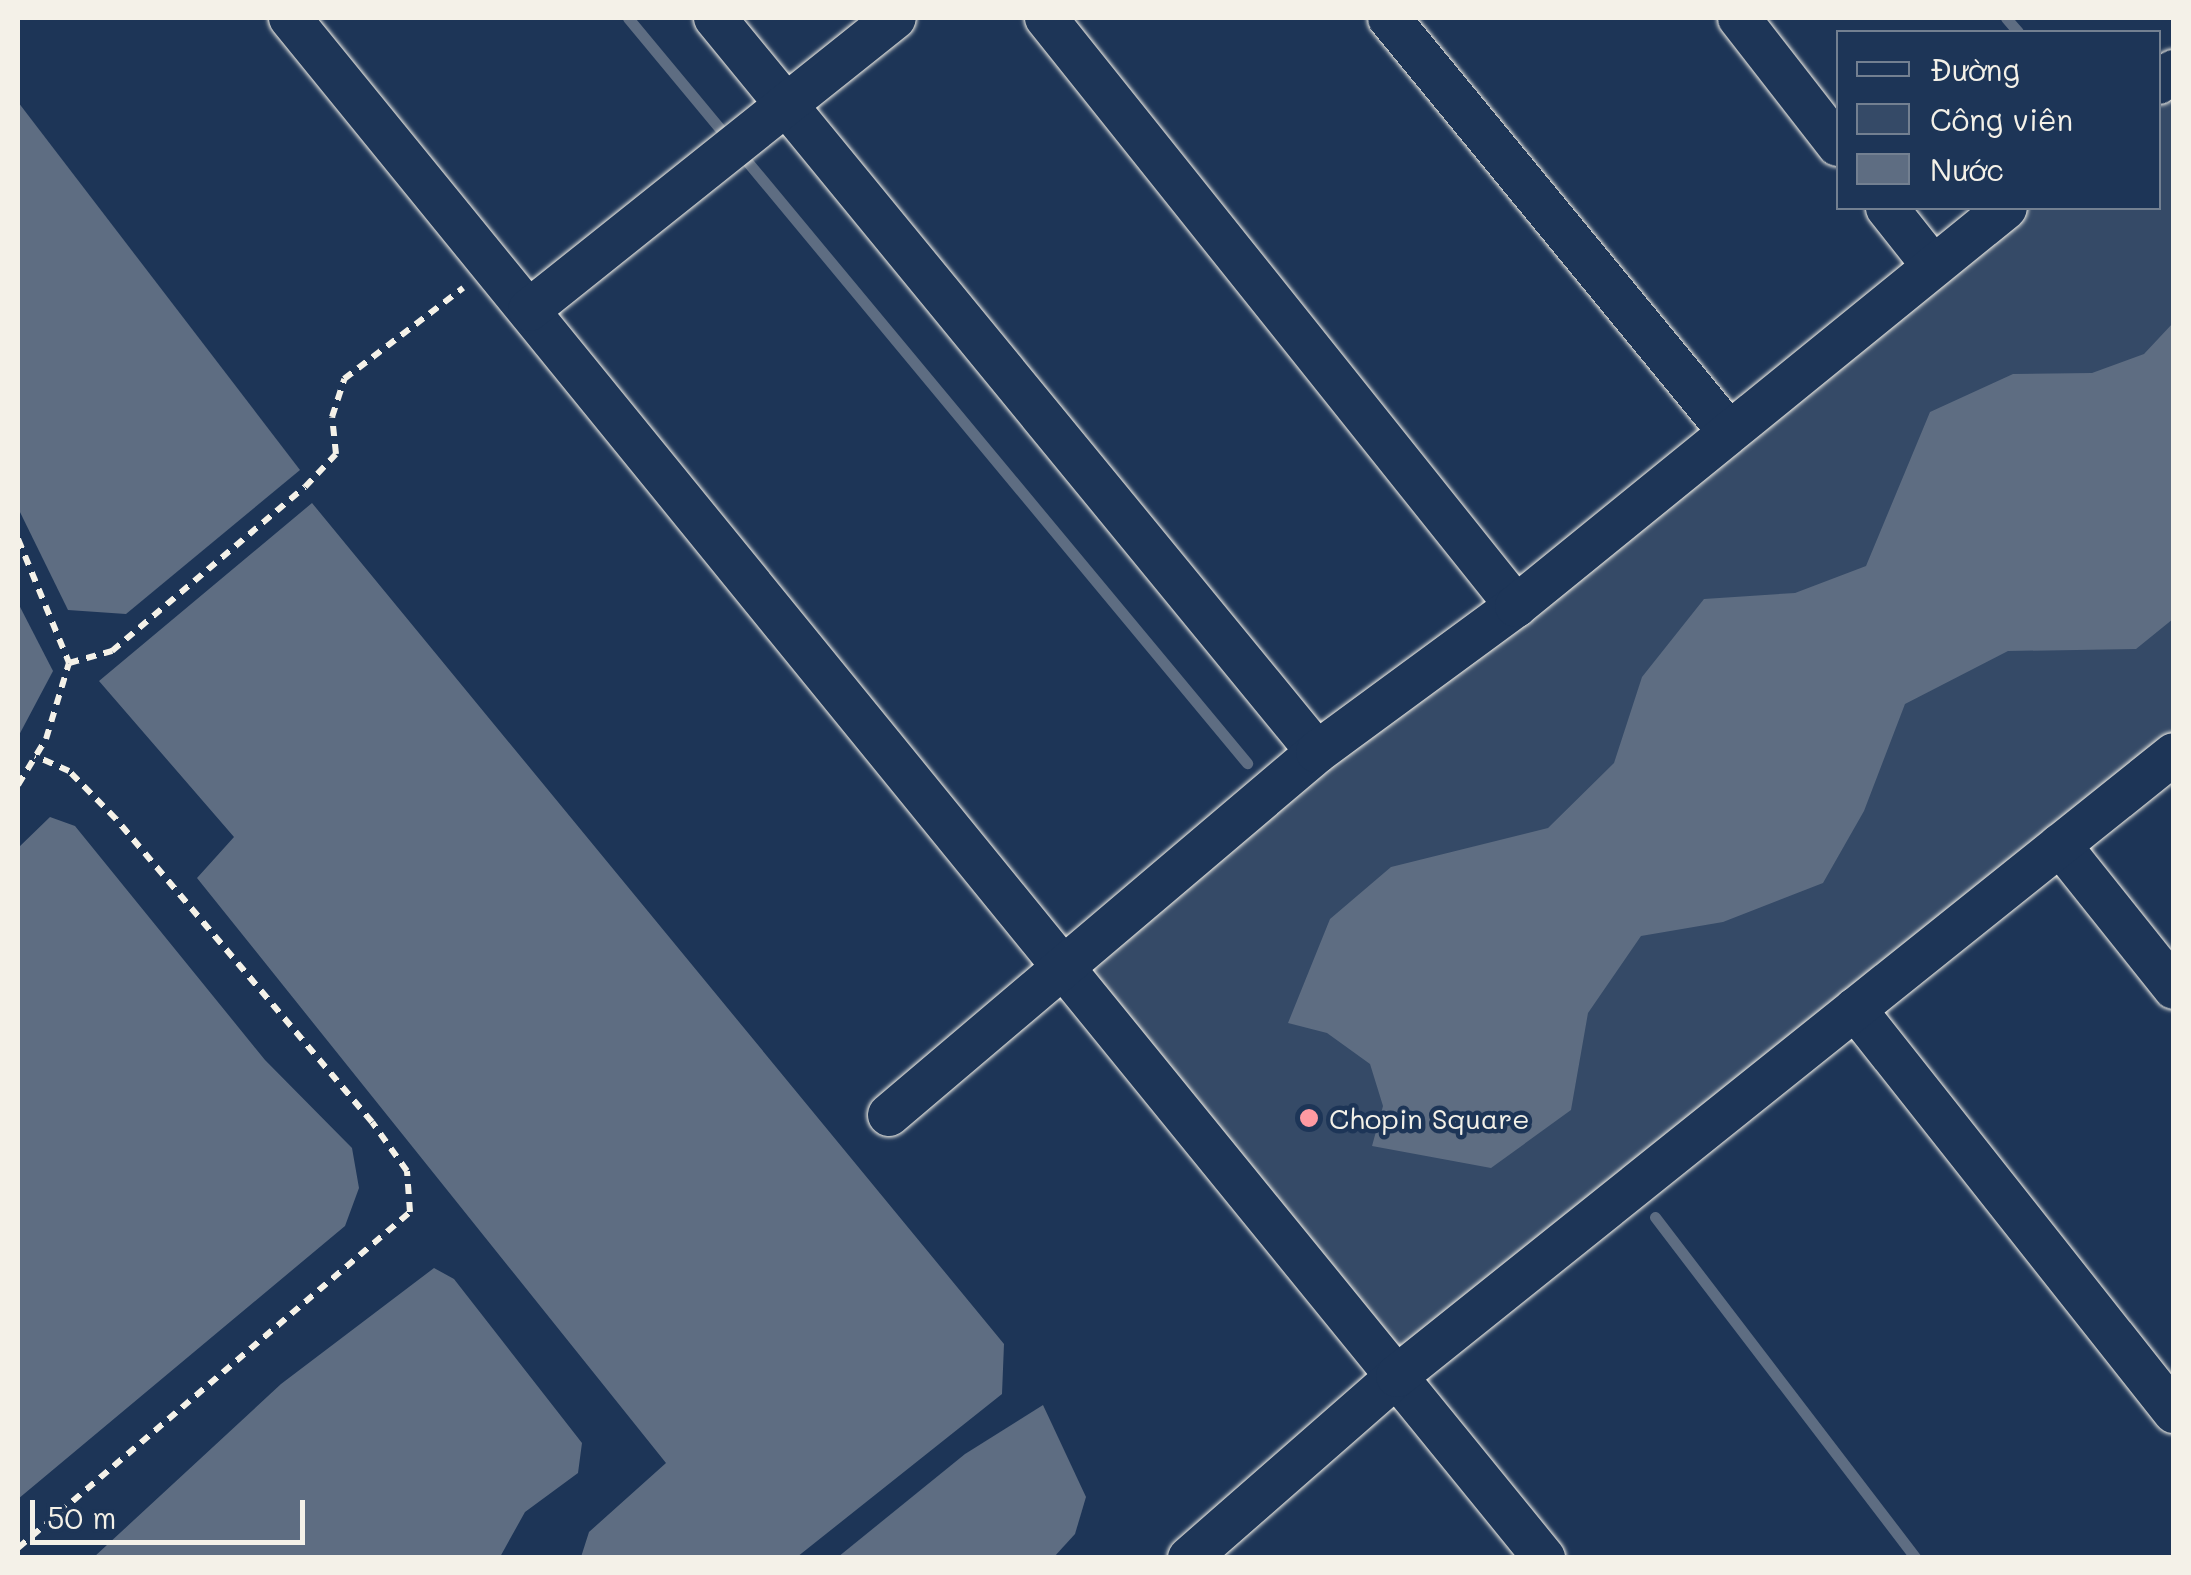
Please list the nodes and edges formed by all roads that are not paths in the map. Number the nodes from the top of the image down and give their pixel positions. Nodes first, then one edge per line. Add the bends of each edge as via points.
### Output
1 (290, 18) edge
2 (716, 18) edge
3 (895, 18) edge
4 (1046, 18) edge
5 (1389, 18) edge
6 (1738, 18) edge
7 (774, 114) junction
8 (1836, 142) edge
9 (1889, 210) edge
10 (2004, 210) edge
11 (1934, 266) junction
12 (529, 310) junction
13 (1729, 432) junction
14 (1516, 606) junction
15 (1317, 752) junction
16 (2174, 754) edge
17 (2060, 845) junction
18 (1067, 970) junction
19 (2174, 988) edge
20 (1854, 1009) junction
21 (889, 1115) dead end
22 (1397, 1376) junction
23 (2174, 1412) edge
24 (1189, 1558) edge
25 (1544, 1558) edge

1 - 12 street
2 - 7 street
3 - 7 street
4 - 14 street
5 - 13 street
6 - 8 street
7 - 12 street
7 - 15 street
9 - 11 street
10 - 11 street
11 - 13 street
12 - 18 street
13 - 14 street
14 - 15 street
15 - 18 street
16 - 17 street
17 - 19 street
17 - 20 street
18 - 21 street
18 - 22 street
20 - 22 street
20 - 23 street
22 - 24 street
22 - 25 street

